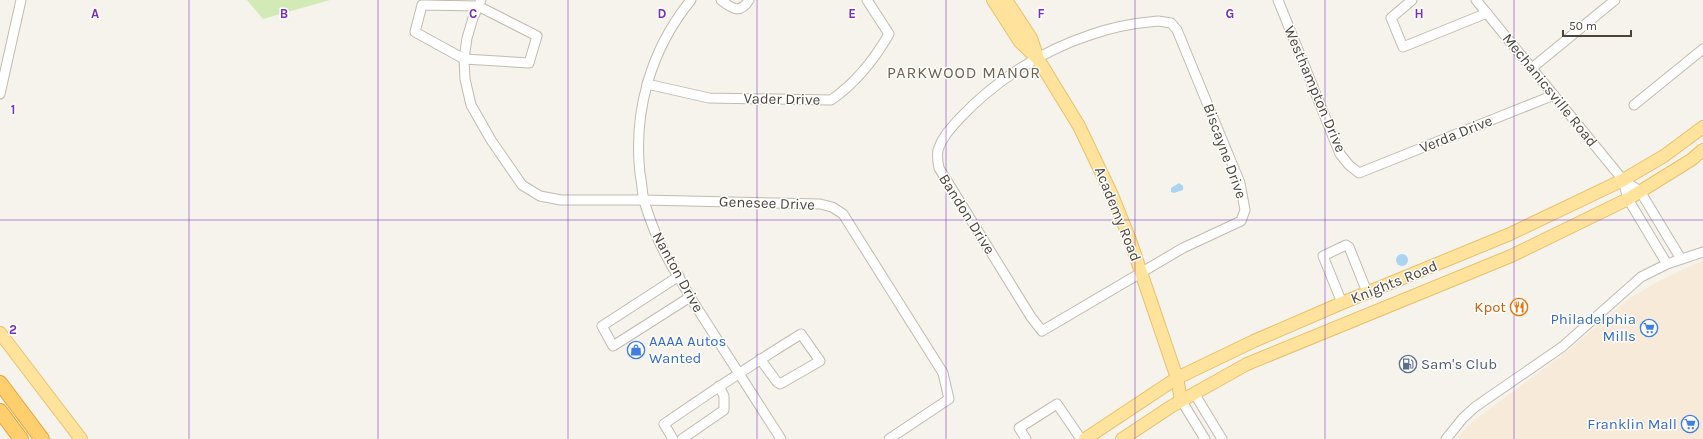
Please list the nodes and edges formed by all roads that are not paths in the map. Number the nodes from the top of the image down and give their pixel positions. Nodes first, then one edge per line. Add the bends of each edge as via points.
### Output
1 (21, 0) edge
2 (691, 0) edge
3 (721, 0) edge
4 (749, 0) edge
5 (867, 0) edge
6 (993, 0) edge
7 (1006, 0) edge
8 (1278, 0) edge
9 (1412, 0) edge
10 (1476, 0) edge
11 (1615, 0) edge
12 (480, 3) edge
13 (1487, 13) junction
14 (1174, 27) joint
15 (1703, 49) edge
16 (464, 59) junction
17 (1038, 59) junction
18 (1532, 68) junction
19 (647, 84) junction
20 (0, 94) edge
21 (1554, 95) junction
22 (1634, 105) dead end
23 (1703, 127) edge
24 (1703, 150) edge
25 (1359, 173) joint
26 (1623, 180) junction
27 (1640, 191) junction
28 (1628, 199) junction
29 (644, 200) junction
30 (1703, 252) edge
31 (1681, 259) junction
32 (1667, 264) junction
33 (1141, 273) junction
34 (679, 276) junction
35 (1367, 292) junction
36 (690, 297) junction
37 (1342, 302) junction
38 (1375, 311) junction
39 (1042, 330) joint
40 (0, 333) edge
41 (760, 359) junction
42 (739, 372) junction
43 (1177, 378) junction
44 (0, 383) edge
45 (719, 386) junction
46 (1194, 393) junction
47 (1181, 400) junction
48 (0, 411) edge
49 (21, 439) edge
50 (42, 439) edge
51 (81, 439) edge
52 (673, 439) edge
53 (682, 439) edge
54 (781, 439) edge
55 (889, 439) edge
56 (1026, 439) edge
57 (1081, 439) edge
58 (1085, 439) edge
59 (1122, 439) edge
60 (1205, 439) edge
61 (1222, 439) edge
62 (1446, 439) edge

1 - 20 street
2 - 19 street, Nanton Drive via 666,36
3 - 4 street via 732,9 737,9
5 - 19 street, Vader Drive via 889,34 869,66 843,92 831,100 709,98
6 - 17 main road, Academy Road via 1020,42
7 - 17 main road, Academy Road via 1031,38
8 - 25 street, Westhampton Drive via 1340,154
9 - 13 street via 1391,18 1402,47
10 - 13 street, Mechanicsville Road
11 - 18 street
12 - 16 street, Genesee Drive via 467,38
12 - 16 street via 422,5 415,32
12 - 16 street via 537,36 529,63
13 - 18 street, Mechanicsville Road
14 - 17 street, Bandon Drive via 1171,23 1158,21 1130,24 1090,35
14 - 33 street, Biscayne Drive via 1240,183 1245,210 1241,221 1183,248
15 - 22 street
16 - 29 street, Genesee Drive via 465,80 471,105 522,185 542,196 561,200
17 - 33 main road, Academy Road via 1072,112 1095,157 1124,224
17 - 39 street, Bandon Drive via 1011,74 976,102 946,134 938,151 939,168 1031,317
18 - 21 street, Mechanicsville Road
19 - 29 street, Nanton Drive via 639,125 638,158
21 - 25 street, Verda Drive
21 - 26 street, Mechanicsville Road
23 - 26 main road, Knights Road via 1664,156
24 - 27 main road, Knights Road
26 - 27 street
26 - 28 street
26 - 35 main road, Knights Road via 1510,234
27 - 28 main road, Knights Road
27 - 31 street
28 - 32 street
28 - 38 main road, Knights Road via 1511,256
29 - 34 street, Nanton Drive via 659,241
29 - 55 street, Genesee Drive via 820,204 832,207 843,214 942,373 949,399
30 - 31 street
31 - 32 street
32 - 62 street via 1641,277 1562,347 1475,407
33 - 39 street, Biscayne Drive
33 - 43 main road, Academy Road
34 - 36 street, Nanton Drive
34 - 36 street via 602,326 614,346
35 - 37 main road, Knights Road
35 - 37 street via 1346,245 1323,256
35 - 38 main road
36 - 42 street, Nanton Drive
37 - 43 main road, Knights Road
38 - 46 main road, Knights Road via 1247,364
40 - 51 main road
41 - 41 street via 801,334 820,361 780,384
41 - 42 street
42 - 45 street
42 - 54 street, Nanton Drive
43 - 46 main road, Academy Road
43 - 47 main road, Academy Road
43 - 58 main road, Knights Road
44 - 50 highway
45 - 52 street via 664,424
45 - 53 street via 724,396 724,410
46 - 47 main road, Knights Road
46 - 61 street
47 - 59 main road, Knights Road
47 - 60 street
48 - 49 highway
56 - 57 street via 1019,428 1057,404

